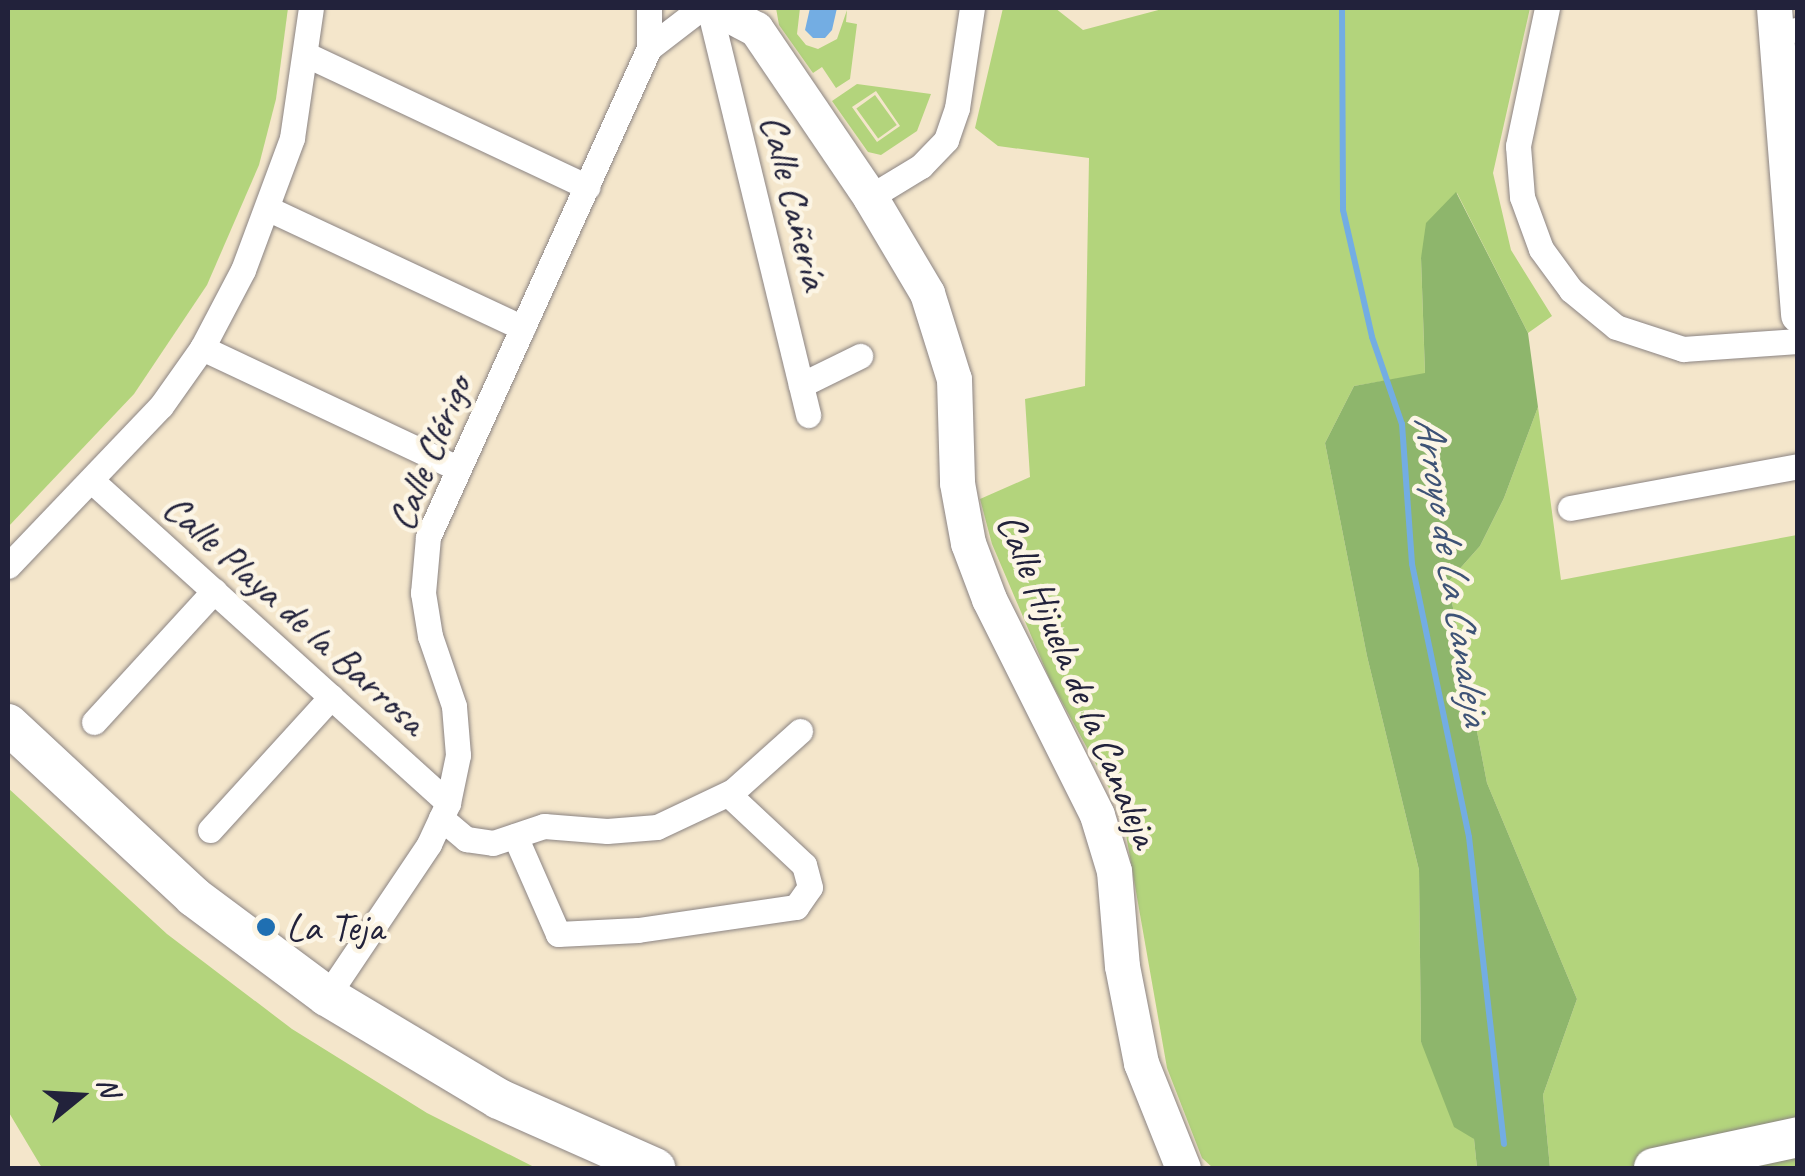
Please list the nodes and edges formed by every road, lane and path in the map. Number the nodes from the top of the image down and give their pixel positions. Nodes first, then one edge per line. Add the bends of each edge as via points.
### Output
1 (312, 8) edge
2 (649, 8) edge
3 (700, 8) edge
4 (713, 8) edge
5 (972, 8) edge
6 (1547, 8) edge
7 (1774, 8) edge
8 (753, 18) edge
9 (1797, 29) edge
10 (649, 48) junction
11 (307, 55) junction
12 (1783, 80) junction
13 (1792, 132) edge
14 (587, 187) junction
15 (870, 197) junction
16 (269, 209) junction
17 (1794, 235) edge
18 (1798, 314) edge
19 (523, 328) junction
20 (1798, 341) edge
21 (202, 348) junction
22 (860, 356) dead end
23 (801, 384) junction
24 (808, 414) dead end
25 (1798, 466) edge
26 (458, 468) junction
27 (92, 480) junction
28 (1570, 508) dead end
29 (8, 566) edge
30 (214, 591) junction
31 (331, 697) junction
32 (94, 722) dead end
33 (8, 724) edge
34 (800, 731) dead end
35 (8, 760) edge
36 (728, 794) junction
37 (444, 811) junction
38 (210, 830) dead end
39 (515, 836) junction
40 (327, 996) junction
41 (1798, 1137) edge
42 (1798, 1164) edge
43 (586, 1168) edge
44 (655, 1168) edge
45 (1183, 1168) edge
46 (1654, 1168) edge
47 (1776, 1168) edge

1 - 11 street
2 - 10 street, Calle Clérigo
3 - 10 street, Calle Clérigo
4 - 8 street, Calle Hijuela de la Canaleja
4 - 23 street, Calle Cañería
5 - 15 street via 958,108 946,140 921,166
6 - 20 street via 1518,146 1522,196 1541,248 1571,290 1616,327 1683,349
7 - 12 street
8 - 15 street, Calle Hijuela de la Canaleja
9 - 12 street
10 - 14 street, Calle Clérigo
11 - 14 street
11 - 16 street via 292,138
12 - 13 street
13 - 17 street
14 - 19 street, Calle Clérigo
15 - 45 street, Calle Hijuela de la Canaleja via 928,293 954,379 957,483 968,544 1097,815 1114,871 1122,966 1142,1063
16 - 19 street
16 - 21 street
17 - 18 street
19 - 26 street, Calle Clérigo
21 - 26 street
21 - 27 street
22 - 23 street
23 - 24 street, Calle Cañería
25 - 28 street
26 - 37 street, Calle Clérigo via 428,537 423,593 454,706 458,754
27 - 29 street
27 - 30 street, Calle Playa de la Barrosa
30 - 31 street, Calle Playa de la Barrosa
30 - 32 street
31 - 37 street, Calle Playa de la Barrosa
31 - 38 street
33 - 40 main road via 194,897
34 - 36 street, Calle Playa de la Barrosa
35 - 43 main road via 172,914 291,1004 440,1097
36 - 39 street, Calle Playa de la Barrosa via 656,827 544,826
36 - 39 street via 804,865 810,887 796,907 638,930 558,934
37 - 39 street, Calle Playa de la Barrosa via 466,839 493,843
37 - 40 street, Calle Clérigo
40 - 44 main road via 499,1099
41 - 46 main road
42 - 47 main road

